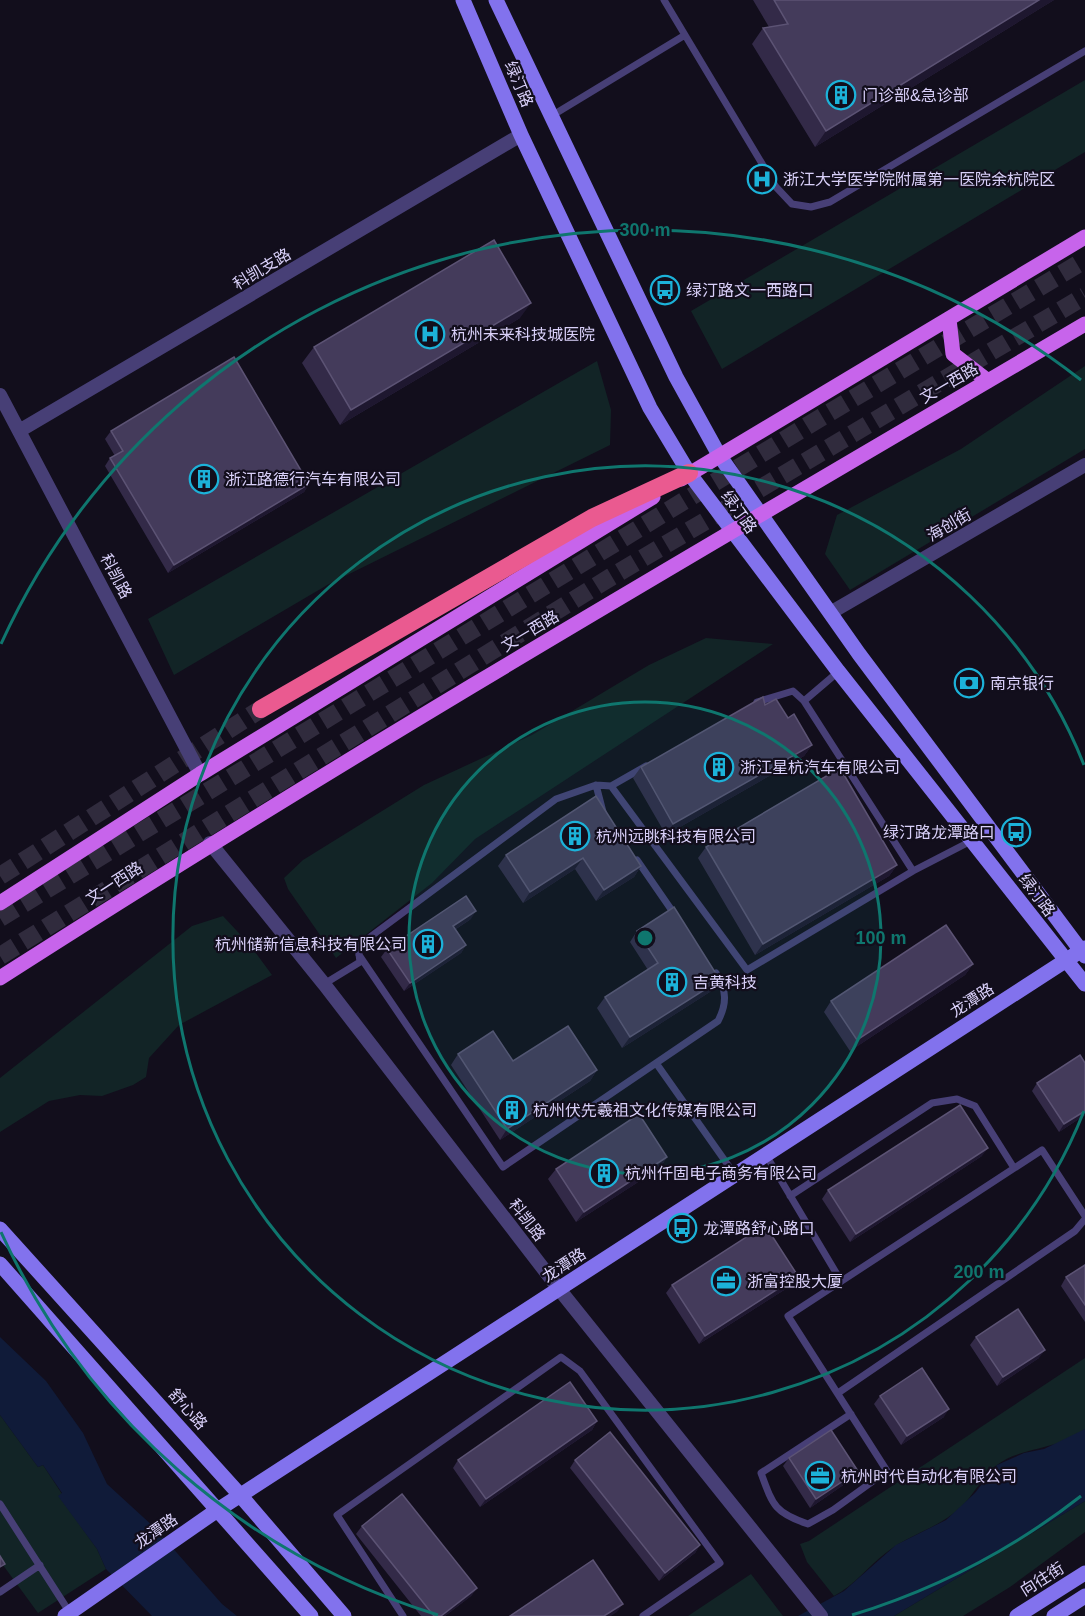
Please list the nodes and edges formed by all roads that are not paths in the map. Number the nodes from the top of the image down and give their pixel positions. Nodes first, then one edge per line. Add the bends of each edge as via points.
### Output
1 (463, 0) edge
2 (496, 0) edge
3 (664, 0) edge
4 (685, 35) junction
5 (1085, 51) edge
6 (553, 115) junction
7 (521, 135) junction
8 (1085, 237) edge
9 (949, 319) junction
10 (1085, 324) edge
11 (988, 381) junction
12 (0, 395) edge
13 (19, 431) junction
14 (719, 455) junction
15 (1085, 465) edge
16 (689, 473) junction
17 (761, 514) junction
18 (731, 532) junction
19 (830, 613) junction
20 (838, 671) junction
21 (804, 701) junction
22 (754, 703) edge
23 (261, 709) tunnel mouth
24 (651, 762) edge
25 (200, 774) junction
26 (596, 785) junction
27 (610, 786) junction
28 (608, 819) edge
29 (973, 840) junction
30 (210, 843) junction
31 (633, 854) edge
32 (913, 871) junction
33 (0, 903) edge
34 (677, 918) edge
35 (1084, 951) edge
36 (360, 955) junction
37 (1066, 961) junction
38 (710, 966) edge
39 (0, 978) edge
40 (324, 984) junction
41 (1085, 984) edge
42 (656, 1063) junction
43 (766, 1154) junction
44 (1014, 1168) junction
45 (735, 1175) junction
46 (790, 1196) junction
47 (1085, 1217) edge
48 (0, 1229) edge
49 (0, 1264) edge
50 (841, 1281) junction
51 (560, 1289) junction
52 (838, 1393) junction
53 (851, 1414) junction
54 (240, 1495) junction
55 (0, 1504) edge
56 (216, 1511) junction
57 (39, 1565) junction
58 (1085, 1573) edge
59 (0, 1592) edge
60 (1085, 1596) edge
61 (400, 1613) edge
62 (68, 1614) edge
63 (311, 1616) edge
64 (344, 1616) edge
65 (389, 1616) edge
66 (642, 1616) edge
67 (820, 1616) edge
68 (1017, 1616) edge
69 (1054, 1616) edge

1 - 7 street, 绿汀路
2 - 6 street, 绿汀路
3 - 4 lane
4 - 5 lane via 777,187 792,204 811,207 830,202
4 - 6 lane
6 - 14 street, 绿汀路 via 676,377
7 - 13 street, 科凯支路
7 - 16 street, 绿汀路 via 650,408
8 - 9 main road
9 - 11 main road via 953,354
9 - 14 main road
10 - 11 main road, 文一西路
11 - 17 main road, 文一西路
12 - 13 street, 科凯路
13 - 25 street, 科凯路
14 - 16 main road
14 - 17 street, 绿汀路
15 - 19 street, 海创街
16 - 18 street, 绿汀路
16 - 23 highway via 592,518
16 - 25 main road
17 - 18 main road, 文一西路
17 - 19 street, 绿汀路
18 - 20 street, 绿汀路
18 - 30 main road, 文一西路
19 - 35 street, 绿汀路
20 - 21 lane
20 - 29 street, 绿汀路
21 - 22 lane via 793,691
21 - 32 lane
24 - 27 lane
25 - 33 main road
26 - 27 lane
26 - 28 lane
26 - 36 lane via 556,799 358,946
27 - 32 lane via 747,970
29 - 32 lane
29 - 37 street, 绿汀路
30 - 39 main road, 文一西路
30 - 40 street, 科凯路
31 - 34 lane
35 - 37 street, 龙潭路
36 - 40 lane via 360,962
36 - 42 lane via 503,1167
37 - 41 street, 绿汀路
37 - 43 street, 龙潭路
38 - 42 lane via 723,984 726,1007 718,1021
40 - 51 street, 科凯路
42 - 45 lane
43 - 45 street, 龙潭路
43 - 46 lane
44 - 46 lane via 975,1106 957,1099 932,1103
44 - 47 lane via 1042,1150
44 - 50 lane
45 - 51 street, 龙潭路
46 - 50 lane
47 - 52 lane via 1075,1230
48 - 54 street, 舒心路
49 - 56 street
50 - 52 lane via 788,1316
51 - 54 street, 龙潭路
51 - 67 street, 科凯路
52 - 53 lane
53 - 53 lane via 887,1471 808,1524 783,1516 761,1473
54 - 56 street, 龙潭路
54 - 64 street, 舒心路
55 - 57 lane
56 - 62 street, 龙潭路
56 - 63 street
57 - 59 lane
57 - 62 lane
58 - 68 street, 向往街
60 - 69 street
61 - 65 lane
61 - 66 lane via 337,1515 561,1357 580,1371 720,1563

